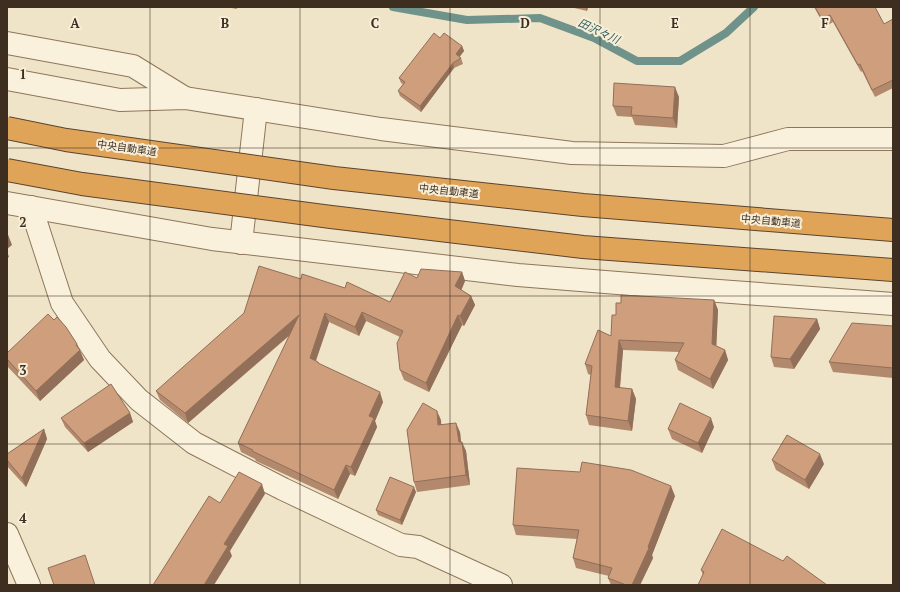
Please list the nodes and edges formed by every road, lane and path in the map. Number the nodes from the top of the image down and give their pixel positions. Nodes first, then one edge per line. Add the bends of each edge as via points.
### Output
1 (7, 43) edge
2 (7, 79) edge
3 (185, 98) junction
4 (256, 109) junction
5 (7, 128) edge
6 (893, 139) edge
7 (7, 170) edge
8 (7, 203) edge
9 (31, 207) junction
10 (893, 230) edge
11 (242, 243) junction
12 (893, 270) edge
13 (893, 304) edge
14 (8, 538) edge
15 (29, 585) edge
16 (501, 585) edge

1 - 3 street via 133,66
2 - 3 street via 120,100
3 - 4 street
4 - 6 street via 381,129 572,153 724,156 788,139
4 - 11 street
5 - 10 highway, 中央自動車道, bridge via 66,140 342,179 583,205
7 - 12 highway, bridge via 82,184 583,247
8 - 9 street
9 - 11 street
9 - 16 street via 62,303 100,359 139,400 194,443 276,485 400,545 418,547
11 - 13 street via 518,275
14 - 15 street

